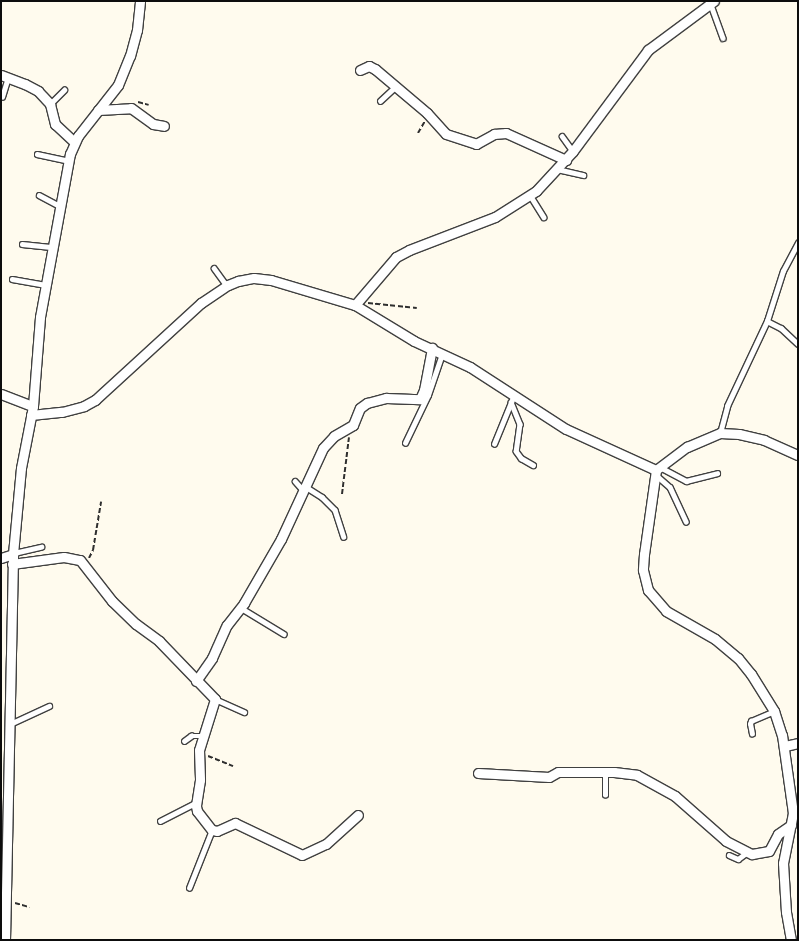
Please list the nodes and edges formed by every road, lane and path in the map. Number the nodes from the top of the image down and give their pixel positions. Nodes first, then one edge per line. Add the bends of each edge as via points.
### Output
1 (140, 1) edge
2 (713, 3) edge
3 (723, 38) dead end
4 (360, 70) dead end
5 (5, 76) edge
6 (396, 86) junction
7 (64, 90) dead end
8 (2, 97) edge
9 (380, 101) dead end
10 (50, 104) junction
11 (98, 110) junction
12 (429, 115) junction
13 (164, 126) dead end
14 (418, 132) dead end
15 (562, 136) dead end
16 (74, 142) junction
17 (573, 151) junction
18 (37, 154) dead end
19 (566, 160) junction
20 (69, 161) junction
21 (557, 169) junction
22 (583, 175) dead end
23 (39, 195) dead end
24 (530, 196) junction
25 (60, 206) junction
26 (544, 217) dead end
27 (798, 243) edge
28 (22, 244) dead end
29 (53, 247) junction
30 (214, 268) dead end
31 (12, 279) dead end
32 (45, 285) junction
33 (227, 286) junction
34 (357, 303) junction
35 (417, 308) dead end
36 (767, 320) junction
37 (798, 344) edge
38 (432, 348) junction
39 (443, 353) junction
40 (1, 394) edge
41 (512, 399) junction
42 (32, 410) junction
43 (352, 433) dead end
44 (720, 433) junction
45 (405, 443) dead end
46 (494, 444) dead end
47 (798, 455) edge
48 (533, 465) dead end
49 (657, 471) junction
50 (718, 473) dead end
51 (295, 481) dead end
52 (305, 489) junction
53 (342, 494) dead end
54 (101, 502) dead end
55 (686, 522) dead end
56 (344, 537) dead end
57 (41, 547) dead end
58 (12, 554) junction
59 (1, 558) edge
60 (12, 564) junction
61 (84, 564) junction
62 (241, 608) junction
63 (284, 634) dead end
64 (196, 681) junction
65 (214, 699) junction
66 (49, 706) dead end
67 (774, 711) junction
68 (244, 712) dead end
69 (10, 724) junction
70 (752, 734) dead end
71 (202, 736) junction
72 (184, 741) dead end
73 (798, 742) edge
74 (6, 746) edge
75 (785, 746) junction
76 (199, 753) junction
77 (233, 766) dead end
78 (605, 772) junction
79 (478, 773) dead end
80 (795, 794) edge
81 (605, 795) dead end
82 (196, 802) junction
83 (358, 815) dead end
84 (160, 821) dead end
85 (791, 825) junction
86 (212, 830) junction
87 (746, 853) junction
88 (729, 855) dead end
89 (189, 888) dead end
90 (8, 901) junction
91 (29, 908) dead end
92 (5, 940) edge
93 (791, 940) edge

1 - 11 street via 130,56 118,85
2 - 3 lane
2 - 17 street via 648,50
4 - 6 street via 372,67
5 - 8 lane
5 - 10 street via 38,92
6 - 9 lane
6 - 12 street
7 - 10 lane
10 - 16 street via 55,124
11 - 13 street via 131,108 153,124
11 - 16 street
12 - 14 path
12 - 19 street via 446,134 469,142 481,143 494,134 506,133
15 - 17 lane
16 - 20 street
17 - 19 street
18 - 20 lane
19 - 21 street
20 - 25 street
21 - 22 lane
21 - 24 street
23 - 25 lane
24 - 26 lane
24 - 34 street via 496,217 396,257
25 - 29 street
27 - 36 lane via 783,271
28 - 29 lane
29 - 32 street
30 - 33 lane
31 - 32 lane
32 - 42 street
33 - 34 street via 254,278 271,280
33 - 42 street via 201,303 95,400 62,412
34 - 35 path
34 - 38 street via 414,341
36 - 37 lane
36 - 44 lane via 727,406
38 - 39 street
38 - 52 street via 420,399 386,398 360,408 353,425 334,436 323,448
39 - 41 street via 470,367
39 - 45 lane via 428,395
40 - 42 street
41 - 46 lane
41 - 48 lane via 520,424 516,450 521,458
41 - 49 street via 566,429
42 - 58 street via 21,468
43 - 53 path
44 - 47 street via 764,440
44 - 49 street via 687,447
49 - 50 lane via 686,481
49 - 55 lane via 670,486
49 - 67 street via 644,554 643,570 648,590 666,611 715,639 738,658
51 - 52 lane
52 - 56 lane via 322,497 335,510
52 - 62 street via 281,539
54 - 61 path via 93,550
57 - 58 lane
58 - 59 street
58 - 60 street
60 - 61 street via 64,557
60 - 69 street
61 - 64 street via 112,601 159,641
62 - 63 lane
62 - 64 street via 227,625 212,658
64 - 65 street
65 - 68 lane
65 - 71 street
66 - 69 lane
67 - 70 lane via 752,721
67 - 75 street
69 - 74 street
71 - 72 lane via 191,736
71 - 76 street
73 - 75 street
74 - 90 street
75 - 80 street
76 - 77 path
76 - 82 street via 200,780
78 - 79 street via 558,772 549,777
78 - 81 lane
78 - 87 street via 637,775 666,790 726,841
80 - 85 street
82 - 84 lane
82 - 86 street via 196,811
83 - 86 street via 326,844 302,855 235,823
85 - 87 street via 778,834 766,853
85 - 93 street via 783,863
86 - 89 lane
87 - 88 lane via 738,860
90 - 91 path
90 - 92 street

